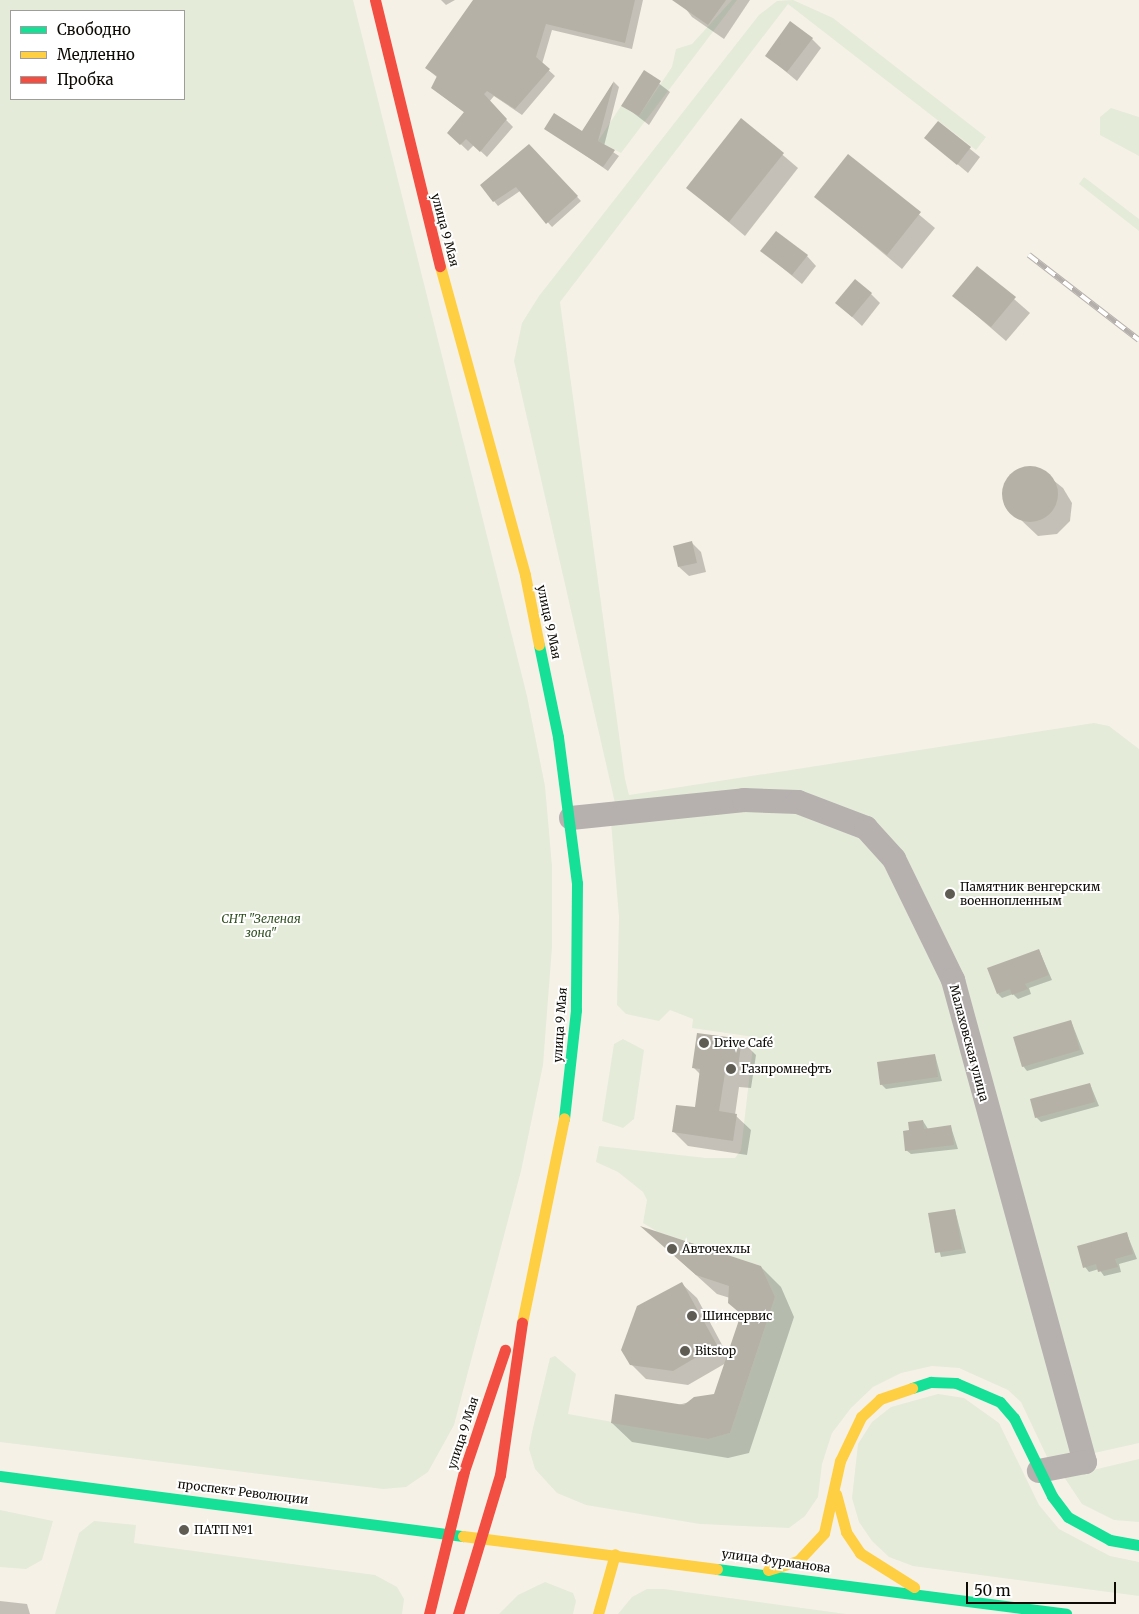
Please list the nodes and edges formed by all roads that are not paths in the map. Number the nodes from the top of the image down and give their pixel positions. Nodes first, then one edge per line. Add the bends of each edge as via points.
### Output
1 (374, 0) edge
2 (571, 818) junction
3 (533, 1263) junction
4 (1039, 1471) junction
5 (0, 1476) edge
6 (835, 1485) junction
7 (448, 1531) junction
8 (482, 1536) junction
9 (1139, 1545) edge
10 (615, 1554) junction
11 (756, 1571) junction
12 (939, 1597) junction
13 (429, 1614) edge
14 (458, 1614) edge
15 (598, 1614) edge
16 (1066, 1614) edge

1 - 2 main road, улица 9 Мая via 430,229 525,575
2 - 3 main road, улица 9 Мая via 578,954 574,1030 562,1138
2 - 4 street, Малаховская улица via 744,800 798,802 866,828 894,859 953,980 1085,1462
3 - 7 main road, улица 9 Мая
3 - 8 main road, улица 9 Мая via 500,1475
4 - 6 main road via 1014,1418 1000,1402 956,1383 931,1382 880,1399 861,1417 848,1439
4 - 9 main road via 1068,1518 1110,1540
5 - 7 main road, проспект Революции
6 - 11 main road via 832,1510 813,1549 798,1561
6 - 12 main road via 843,1525 860,1552 902,1582
7 - 8 main road, проспект Революции
7 - 13 main road, улица 9 Мая
8 - 10 main road, улица Фурманова
8 - 14 main road, улица 9 Мая
10 - 11 main road, улица Фурманова
10 - 15 main road
11 - 12 main road, улица Фурманова
12 - 16 main road, улица Фурманова

